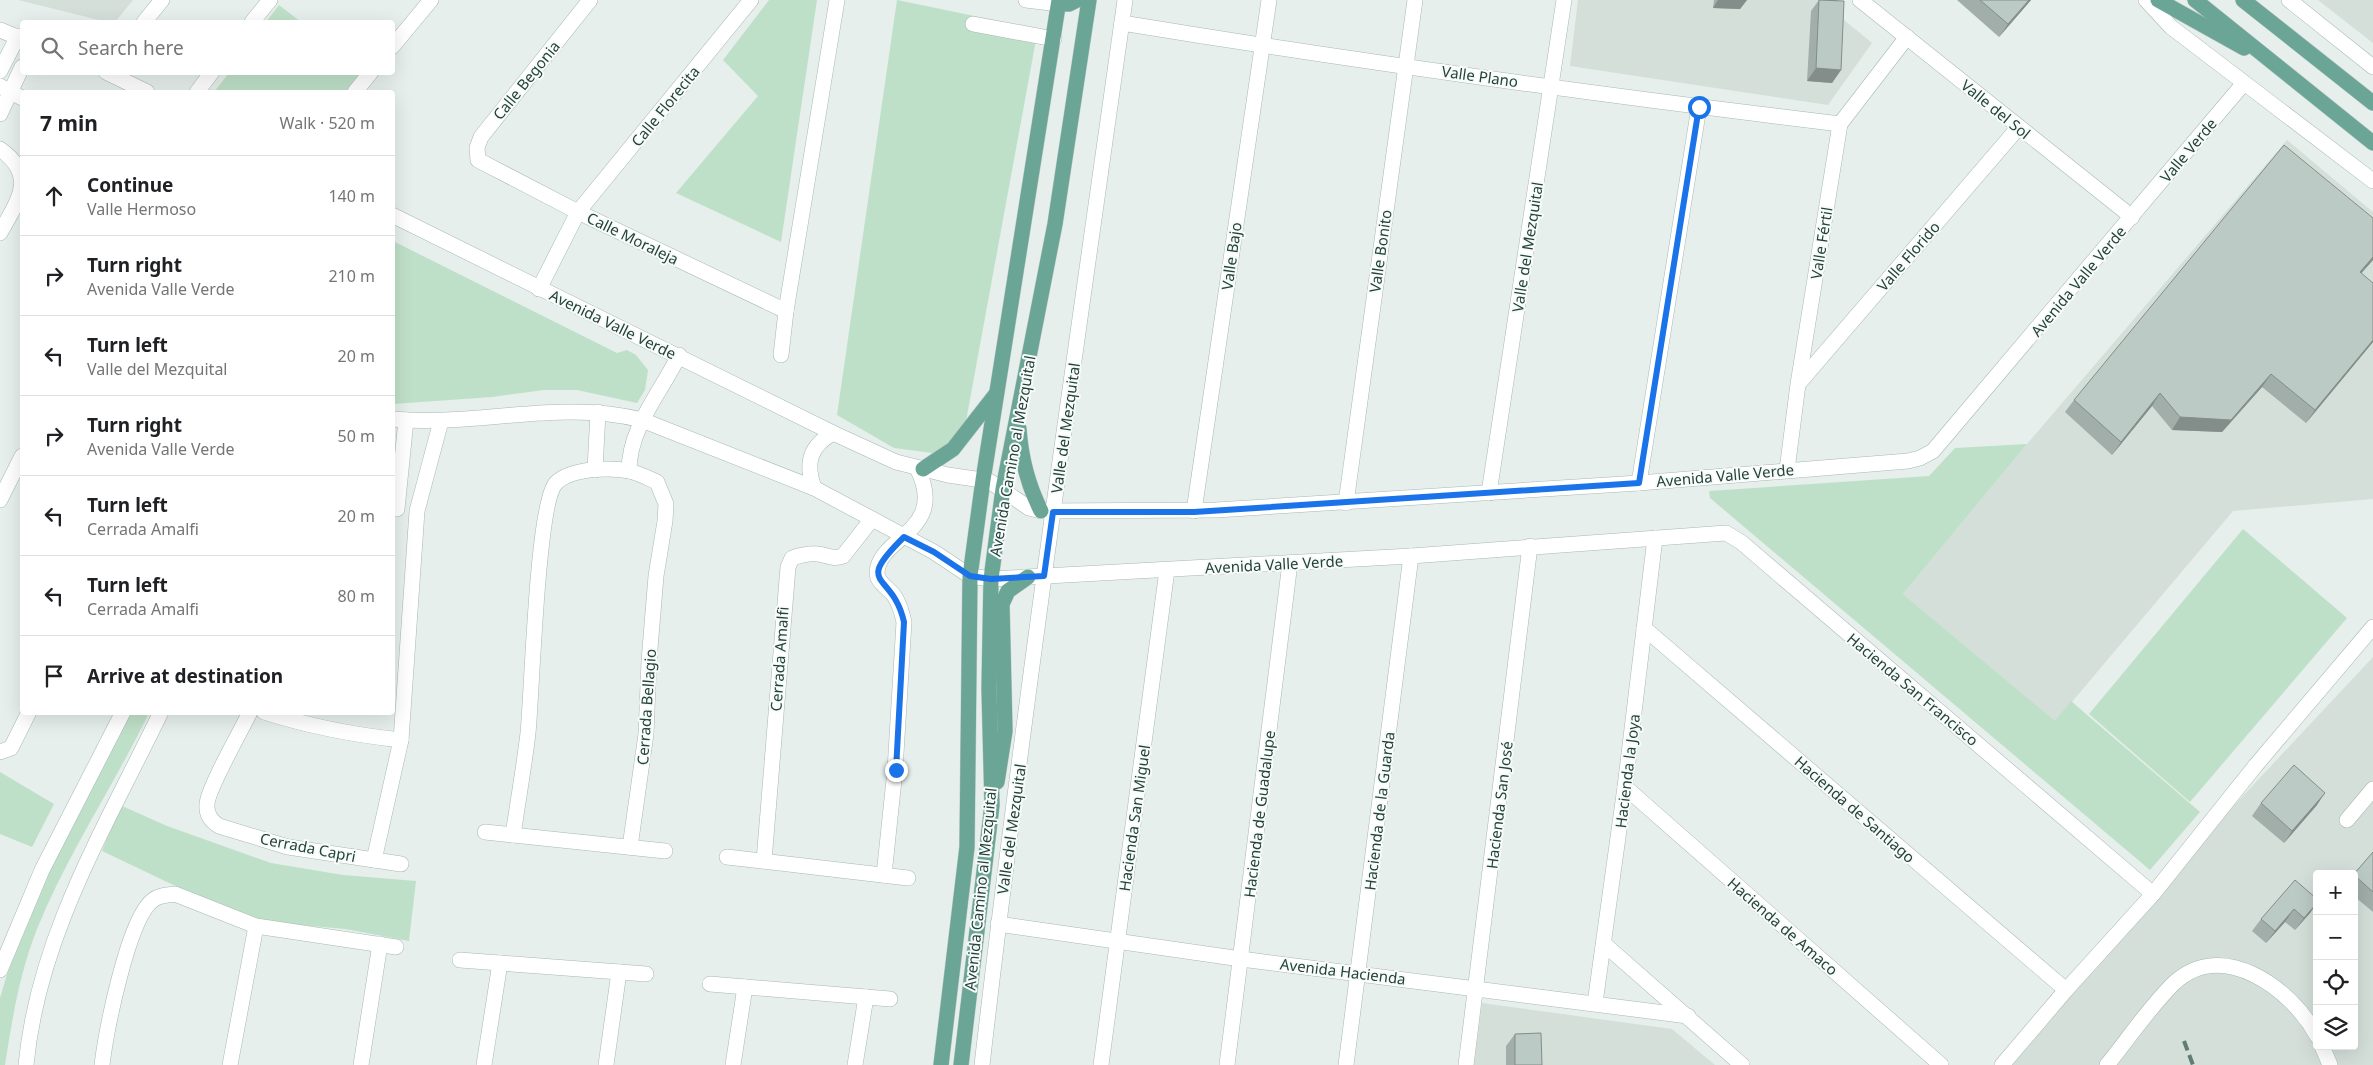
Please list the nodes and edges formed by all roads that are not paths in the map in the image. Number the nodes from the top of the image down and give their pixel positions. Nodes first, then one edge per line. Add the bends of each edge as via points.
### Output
1 (162, 0) edge
2 (270, 0) edge
3 (432, 0) edge
4 (590, 0) edge
5 (751, 0) edge
6 (837, 0) edge
7 (1026, 0) edge
8 (1077, 0) edge
9 (1082, 0) edge
10 (1089, 0) edge
11 (1125, 0) edge
12 (1268, 0) edge
13 (1414, 0) edge
14 (1564, 0) edge
15 (1860, 0) edge
16 (2146, 0) edge
17 (2158, 0) edge
18 (2195, 0) edge
19 (2243, 0) edge
20 (2289, 0) edge
21 (1059, 2) edge
22 (146, 20) edge
23 (254, 20) edge
24 (1085, 22) junction
25 (1122, 23) junction
26 (973, 24) dead end
27 (0, 30) edge
28 (1907, 37) junction
29 (20, 38) edge
30 (1054, 39) junction
31 (395, 43) edge
32 (1262, 46) junction
33 (2266, 58) junction
34 (1406, 65) junction
35 (2373, 67) edge
36 (0, 70) edge
37 (20, 72) edge
38 (111, 75) edge
39 (210, 75) edge
40 (369, 75) edge
41 (2244, 83) junction
42 (1551, 87) junction
43 (137, 90) edge
44 (198, 90) edge
45 (357, 90) edge
46 (11, 92) edge
47 (2373, 104) edge
48 (1699, 107) junction
49 (0, 114) edge
50 (1840, 124) junction
51 (2018, 128) junction
52 (2373, 143) edge
53 (0, 149) edge
54 (482, 163) joint
55 (20, 172) edge
56 (2373, 181) edge
57 (20, 192) edge
58 (578, 212) junction
59 (395, 216) edge
60 (2132, 217) junction
61 (0, 233) edge
62 (539, 288) junction
63 (786, 311) junction
64 (679, 356) junction
65 (781, 356) dead end
66 (1798, 384) junction
67 (997, 393) junction
68 (1018, 404) junction
69 (598, 412) junction
70 (399, 420) edge
71 (642, 420) junction
72 (441, 421) junction
73 (833, 433) junction
74 (20, 460) edge
75 (920, 469) junction
76 (595, 470) junction
77 (1787, 470) junction
78 (629, 471) junction
79 (983, 480) junction
80 (1639, 483) junction
81 (814, 488) junction
82 (1003, 489) junction
83 (1489, 493) junction
84 (0, 500) edge
85 (1346, 503) junction
86 (395, 509) edge
87 (416, 511) junction
88 (1047, 512) junction
89 (1194, 512) junction
90 (872, 519) junction
91 (904, 537) junction
92 (1655, 538) junction
93 (1530, 546) junction
94 (1412, 556) junction
95 (1290, 563) junction
96 (1167, 570) junction
97 (970, 576) junction
98 (1044, 576) junction
99 (1028, 577) junction
100 (991, 579) junction
101 (2373, 627) edge
102 (1644, 628) junction
103 (27, 715) edge
104 (121, 715) edge
105 (160, 715) edge
106 (248, 715) edge
107 (273, 715) edge
108 (400, 740) junction
109 (0, 752) edge
110 (1625, 787) junction
111 (2373, 789) edge
112 (992, 805) junction
113 (2347, 820) dead end
114 (485, 832) dead end
115 (513, 835) junction
116 (630, 846) junction
117 (665, 851) dead end
118 (727, 857) dead end
119 (374, 860) junction
120 (764, 861) junction
121 (401, 864) dead end
122 (884, 875) junction
123 (908, 878) dead end
124 (2153, 894) junction
125 (998, 924) junction
126 (256, 926) junction
127 (1117, 942) junction
128 (380, 944) junction
129 (1604, 944) junction
130 (396, 947) dead end
131 (1242, 959) junction
132 (460, 960) dead end
133 (500, 963) junction
134 (0, 970) edge
135 (619, 972) junction
136 (1358, 973) junction
137 (646, 974) dead end
138 (710, 984) dead end
139 (744, 987) junction
140 (1476, 988) junction
141 (2066, 990) junction
142 (866, 998) junction
143 (890, 999) dead end
144 (1595, 1003) junction
145 (1688, 1016) junction
146 (2313, 1028) edge
147 (2324, 1050) edge
148 (26, 1065) edge
149 (102, 1065) edge
150 (230, 1065) edge
151 (361, 1065) edge
152 (484, 1065) edge
153 (606, 1065) edge
154 (733, 1065) edge
155 (855, 1065) edge
156 (940, 1065) edge
157 (961, 1065) edge
158 (982, 1065) edge
159 (1100, 1065) edge
160 (1227, 1065) edge
161 (1346, 1065) edge
162 (1466, 1065) edge
163 (1742, 1065) edge
164 (1941, 1065) edge
165 (2002, 1065) edge
166 (2107, 1065) edge
167 (2330, 1065) edge

1 - 22 street
2 - 23 street
3 - 31 street
4 - 54 street, Calle Begonia via 480,136 477,155
5 - 58 street, Calle Florecita
6 - 63 street
7 - 21 street
8 - 21 main road via 1069,4
9 - 24 main road
10 - 24 main road, Avenida Camino al Mezquital
11 - 25 street, Valle del Mezquital
12 - 32 street, Valle Bajo
13 - 34 street, Valle Bonito
14 - 42 street, Valle del Mezquital
15 - 28 street, Valle del Sol
16 - 41 street via 2171,27
17 - 33 main road via 2221,37
18 - 33 main road
19 - 47 main road
20 - 35 street
21 - 30 main road, Avenida Camino al Mezquital
24 - 68 main road, Avenida Camino al Mezquital via 1055,224
25 - 32 street, Valle Plano
25 - 88 street, Valle del Mezquital
26 - 30 street
27 - 29 street
28 - 50 street, Valle Fértil
28 - 51 street, Valle del Sol
29 - 36 street
30 - 67 main road, Avenida Camino al Mezquital
32 - 34 street, Valle Plano
32 - 89 street, Valle Bajo
33 - 52 main road
34 - 42 street, Valle Plano
34 - 85 street, Valle Bonito
37 - 46 street
38 - 43 street
39 - 44 street
40 - 45 street
41 - 56 street
41 - 60 street, Valle Verde
42 - 48 street, Valle Plano
42 - 83 street, Valle del Mezquital
46 - 49 street
48 - 50 street, Valle Plano
48 - 80 street
50 - 66 street, Valle Fértil
51 - 60 street, Valle del Sol
51 - 66 street, Valle Florido
53 - 55 street via 14,159
54 - 58 street, Calle Moraleja
57 - 61 street
58 - 62 street, Calle Florecita
58 - 63 street, Calle Moraleja
59 - 62 street, Avenida Valle Verde
60 - 77 street, Avenida Valle Verde via 1933,451 1908,461
62 - 64 street, Avenida Valle Verde
63 - 65 street
64 - 71 street
64 - 73 street, Avenida Valle Verde
66 - 77 street, Valle Fértil
67 - 75 main road via 953,448
67 - 79 main road, Avenida Camino al Mezquital
68 - 82 main road, Avenida Camino al Mezquital
68 - 88 main road via 1020,448 1030,485
69 - 71 street, Avenida Valle Verde
69 - 72 street, Avenida Valle Verde
69 - 76 street
70 - 72 street, Avenida Valle Verde
70 - 86 street
71 - 78 street via 631,449
71 - 81 street, Avenida Valle Verde
72 - 87 street, Cerrada Capri
73 - 75 street, Avenida Valle Verde via 896,462
73 - 81 street via 821,440 813,451 810,470
74 - 84 street
75 - 79 street, Avenida Valle Verde
75 - 91 street via 926,498 919,520
76 - 78 street, Cerrada Bellagio
76 - 115 street, Cerrada Bellagio via 561,479 554,485 548,500 536,600 528,734
77 - 80 street, Avenida Valle Verde
78 - 116 street, Cerrada Bellagio via 657,482 666,504 656,576 646,734
79 - 82 street, Avenida Valle Verde
79 - 97 main road, Avenida Camino al Mezquital
80 - 83 street, Avenida Valle Verde
81 - 90 street, Avenida Valle Verde
82 - 88 street, Avenida Valle Verde via 1029,508
82 - 100 main road, Avenida Camino al Mezquital
83 - 85 street, Avenida Valle Verde
85 - 89 street, Avenida Valle Verde
86 - 87 street
87 - 108 street, Cerrada Capri
88 - 89 street, Avenida Valle Verde
88 - 98 street, Valle del Mezquital
90 - 91 street, Avenida Valle Verde
90 - 120 street, Cerrada Amalfi via 843,556 801,555 792,558 788,567
91 - 97 street, Avenida Valle Verde
91 - 122 street via 882,558 877,570 880,582 900,607 904,622 896,770
92 - 93 street, Avenida Valle Verde
92 - 102 street, Hacienda la Joya
92 - 124 street, Hacienda San Francisco via 1726,533 1741,542
93 - 94 street, Avenida Valle Verde
93 - 140 street, Hacienda San José
94 - 95 street, Avenida Valle Verde
94 - 136 street, Hacienda de la Guarda
95 - 96 street, Avenida Valle Verde
95 - 131 street, Hacienda de Guadalupe
96 - 98 street, Avenida Valle Verde
96 - 127 street, Hacienda San Miguel
97 - 100 street, Avenida Valle Verde
97 - 156 main road, Avenida Camino al Mezquital via 967,847
98 - 99 street, Avenida Valle Verde
98 - 125 street, Valle del Mezquital
99 - 100 street, Avenida Valle Verde
99 - 112 main road via 1008,591 1002,604 1005,731
100 - 112 main road, Avenida Camino al Mezquital
101 - 124 street via 2256,765
102 - 110 street, Hacienda la Joya
102 - 141 street, Hacienda de Santiago
103 - 109 street via 10,748
104 - 134 street via 42,870
105 - 148 street via 57,929 39,989
106 - 119 street, Cerrada Capri via 208,796 207,812 212,822 288,847
107 - 108 street via 362,736
108 - 119 street, Cerrada Capri
110 - 129 street, Hacienda la Joya
110 - 164 street, Hacienda de Amaco
111 - 113 street
112 - 157 main road, Avenida Camino al Mezquital
114 - 115 street
115 - 116 street
116 - 117 street
118 - 120 street
119 - 121 street
120 - 122 street
122 - 123 street
124 - 141 street
125 - 127 street, Avenida Hacienda
125 - 158 street, Valle del Mezquital
126 - 128 street
126 - 149 street via 175,894 153,899 144,910 119,974
126 - 150 street
127 - 131 street, Avenida Hacienda
127 - 159 street, Hacienda San Miguel
128 - 130 street
128 - 151 street
129 - 144 street, Hacienda la Joya
129 - 145 street
131 - 136 street, Avenida Hacienda
131 - 160 street, Hacienda de Guadalupe
132 - 133 street
133 - 135 street
133 - 152 street
135 - 137 street
135 - 153 street
136 - 140 street, Avenida Hacienda
136 - 161 street, Hacienda de la Guarda
138 - 139 street
139 - 142 street
139 - 154 street
140 - 144 street, Avenida Hacienda
140 - 162 street, Hacienda San José
141 - 165 street
142 - 143 street
142 - 155 street
144 - 145 street, Avenida Hacienda
145 - 163 street
146 - 166 street via 2307,1017 2282,992 2256,974 2232,967 2209,966 2190,972 2173,984
147 - 167 street

